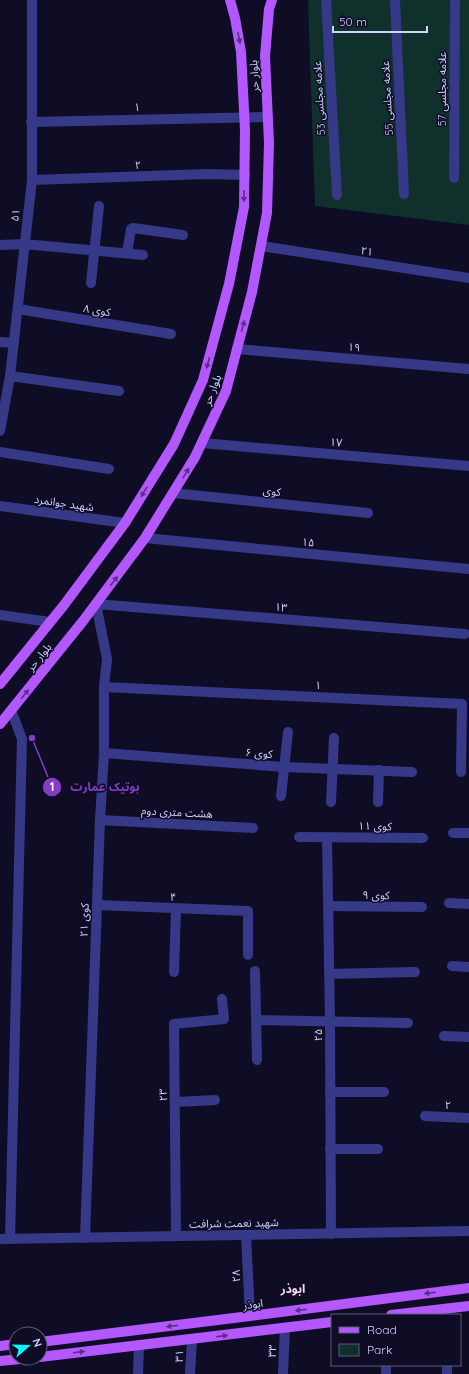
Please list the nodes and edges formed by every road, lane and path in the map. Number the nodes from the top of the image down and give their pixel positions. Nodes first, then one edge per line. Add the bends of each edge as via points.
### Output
1 (32, 0) edge
2 (230, 0) edge
3 (272, 0) edge
4 (326, 0) edge
5 (395, 0) edge
6 (455, 0) edge
7 (244, 117) junction
8 (268, 117) junction
9 (31, 122) junction
10 (245, 175) junction
11 (454, 178) dead end
12 (32, 180) junction
13 (404, 194) dead end
14 (337, 195) dead end
15 (99, 206) dead end
16 (183, 235) dead end
17 (24, 244) junction
18 (0, 245) edge
19 (261, 246) junction
20 (95, 250) junction
21 (127, 253) junction
22 (143, 255) dead end
23 (469, 278) edge
24 (91, 283) dead end
25 (18, 309) junction
26 (171, 334) dead end
27 (0, 342) edge
28 (14, 343) junction
29 (237, 349) junction
30 (469, 369) edge
31 (10, 376) junction
32 (119, 391) dead end
33 (0, 431) edge
34 (202, 443) junction
35 (0, 452) edge
36 (469, 466) edge
37 (110, 469) dead end
38 (173, 493) junction
39 (0, 506) edge
40 (368, 513) dead end
41 (125, 523) junction
42 (145, 538) junction
43 (469, 569) edge
44 (96, 604) junction
45 (0, 615) edge
46 (50, 622) junction
47 (465, 634) dead end
48 (0, 684) edge
49 (104, 687) junction
50 (11, 710) junction
51 (0, 724) edge
52 (288, 732) dead end
53 (334, 738) dead end
54 (104, 753) junction
55 (284, 767) junction
56 (332, 768) junction
57 (379, 770) junction
58 (412, 772) dead end
59 (461, 772) dead end
60 (282, 796) dead end
61 (331, 802) dead end
62 (378, 802) dead end
63 (100, 820) junction
64 (253, 828) dead end
65 (452, 833) dead end
66 (469, 833) edge
67 (299, 837) dead end
68 (327, 837) junction
69 (424, 838) dead end
70 (449, 903) dead end
71 (469, 904) edge
72 (97, 905) junction
73 (329, 906) junction
74 (422, 907) dead end
75 (176, 909) junction
76 (248, 955) dead end
77 (452, 966) dead end
78 (469, 967) edge
79 (255, 971) dead end
80 (174, 972) dead end
81 (415, 972) dead end
82 (329, 974) junction
83 (222, 999) dead end
84 (257, 1020) junction
85 (330, 1022) junction
86 (408, 1023) dead end
87 (444, 1036) dead end
88 (469, 1037) edge
89 (257, 1060) dead end
90 (330, 1092) junction
91 (384, 1092) dead end
92 (215, 1100) dead end
93 (175, 1102) junction
94 (425, 1116) dead end
95 (469, 1118) edge
96 (330, 1149) junction
97 (378, 1149) dead end
98 (469, 1231) edge
99 (330, 1234) junction
100 (246, 1235) junction
101 (176, 1236) junction
102 (85, 1238) junction
103 (5, 1239) edge
104 (469, 1288) edge
105 (469, 1306) edge
106 (445, 1312) edge
107 (409, 1314) edge
108 (250, 1316) junction
109 (331, 1322) edge
110 (285, 1328) junction
111 (192, 1339) junction
112 (48, 1341) edge
113 (139, 1345) junction
114 (48, 1356) edge
115 (138, 1374) edge
116 (190, 1374) edge
117 (283, 1374) edge

1 - 9 street, ۵۱
2 -> 7 main road, بلوار حر via 241,52
3 - 8 main road, بلوار حر via 268,9 265,56
4 - 14 street, علامه مجلسی 53
5 - 13 street, علامه مجلسی 55
6 - 11 street, علامه مجلسی 57
7 - 8 street, ۱
7 - 9 street, ۱
7 - 10 main road, بلوار حر
8 - 19 main road, بلوار حر via 267,213
9 - 12 street, ۵۱
10 - 12 street, ۲
10 -> 41 main road, بلوار حر via 244,207 229,284 203,380 174,444
12 - 17 street, ۵۱
15 - 20 street
16 - 21 street via 133,228
17 - 18 street
17 - 20 street
17 - 25 street, ۵۱
19 - 23 street, ۲۱
29 -> 19 main road, بلوار حر
20 - 21 street
20 - 24 street
21 - 22 street
25 - 26 street, کوی ۸
25 - 28 street, ۵۱
27 - 28 street
28 - 31 street, ۵۱
29 - 30 street, ۱۹
29 - 34 main road, بلوار حر via 226,391
31 - 32 street
31 - 33 street, ۵۱
34 - 36 street, ۱۷
38 -> 34 main road, بلوار حر
35 - 37 street
38 - 40 street, کوی
38 - 42 main road, بلوار حر
39 - 41 street, شهید جوانمرد
41 - 46 main road, بلوار حر
42 - 43 street, ۱۵
44 -> 42 main road, بلوار حر
44 - 47 street, ۱۳
44 - 49 street, کوی ۲۱ via 107,659
50 -> 44 main road, بلوار حر
45 - 46 street
46 - 48 main road, بلوار حر
49 - 54 street, کوی ۲۱
49 - 59 street, ۱ via 462,704
50 - 51 main road, بلوار حر
50 - 103 street via 22,739
52 - 55 street
53 - 56 street
54 - 55 street, کوی ۶
54 - 63 street, کوی ۲۱
55 - 56 street, کوی ۶
55 - 60 street
56 - 57 street, کوی ۶
56 - 61 street
57 - 58 street, کوی ۶
57 - 62 street
63 - 64 street, هشت متری دوم
63 - 72 street, کوی ۲۱
65 - 66 street
67 - 68 street, کوی ۱۱
68 - 69 street, کوی ۱۱
68 - 73 street, ۲۵
70 - 71 street
72 - 75 street, ۴
72 - 102 street, کوی ۲۱
73 - 74 street, کوی ۹
73 - 82 street, ۲۵
75 - 76 street, ۴ via 248,911
75 - 80 street
77 - 78 street
79 - 84 street
81 - 82 street
82 - 85 street, ۲۵
83 - 93 street, ۲۳ via 224,1019 174,1024
84 - 85 street
84 - 89 street
85 - 86 street
85 - 90 street, ۲۵
87 - 88 street
90 - 91 street
90 - 96 street, ۲۵
92 - 93 street
93 - 101 street, ۲۳
94 - 95 street, ۲
96 - 97 street
96 - 99 street, ۲۵
98 - 99 street, شهید نعمت شرافت
99 - 100 street, شهید نعمت شرافت
100 - 101 street, شهید نعمت شرافت
100 - 108 street, ۲۸
101 - 102 street, شهید نعمت شرافت
102 - 103 street, شهید نعمت شرافت
104 -> 108 main road, ابوذر
105 - 106 main road
106 - 107 main road
108 -> 112 main road, ابوذر
109 - 110 main road
111 -> 110 main road
110 - 117 street, ۳۳
111 - 113 main road
111 - 116 street, ۳۱
114 -> 113 main road
113 - 115 street

